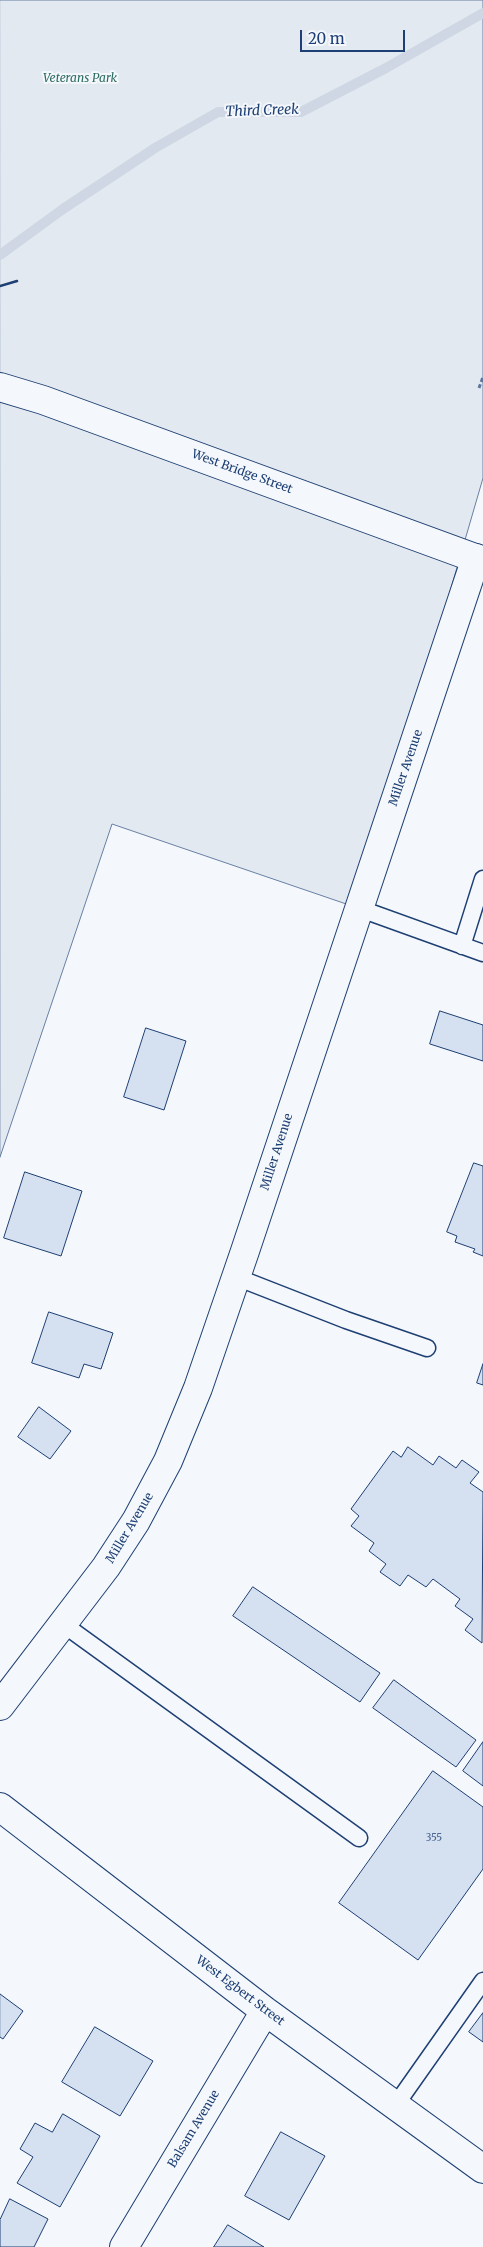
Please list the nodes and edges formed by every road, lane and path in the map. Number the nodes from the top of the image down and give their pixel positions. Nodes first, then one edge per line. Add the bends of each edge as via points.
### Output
1 (483, 377) edge
2 (0, 387) edge
3 (479, 388) dead end
4 (480, 560) edge
5 (483, 879) edge
6 (358, 908) junction
7 (462, 946) junction
8 (483, 953) edge
9 (236, 1277) junction
10 (427, 1348) dead end
11 (63, 1624) junction
12 (0, 1706) edge
13 (0, 1807) edge
14 (358, 1838) dead end
15 (483, 1981) edge
16 (265, 2011) junction
17 (395, 2106) junction
18 (483, 2170) edge
19 (124, 2247) edge

1 - 3 path
2 - 4 street, West Bridge Street
4 - 6 street, Miller Avenue
5 - 7 lane
6 - 7 lane
6 - 9 street, Miller Avenue
7 - 8 lane
9 - 10 lane
9 - 11 street, Miller Avenue via 198,1388 168,1461 136,1522
11 - 12 street, Miller Avenue
11 - 14 lane
13 - 16 street, West Egbert Street
15 - 17 lane
16 - 17 street, West Egbert Street
16 - 19 street, Balsam Avenue
17 - 18 street, West Egbert Street

